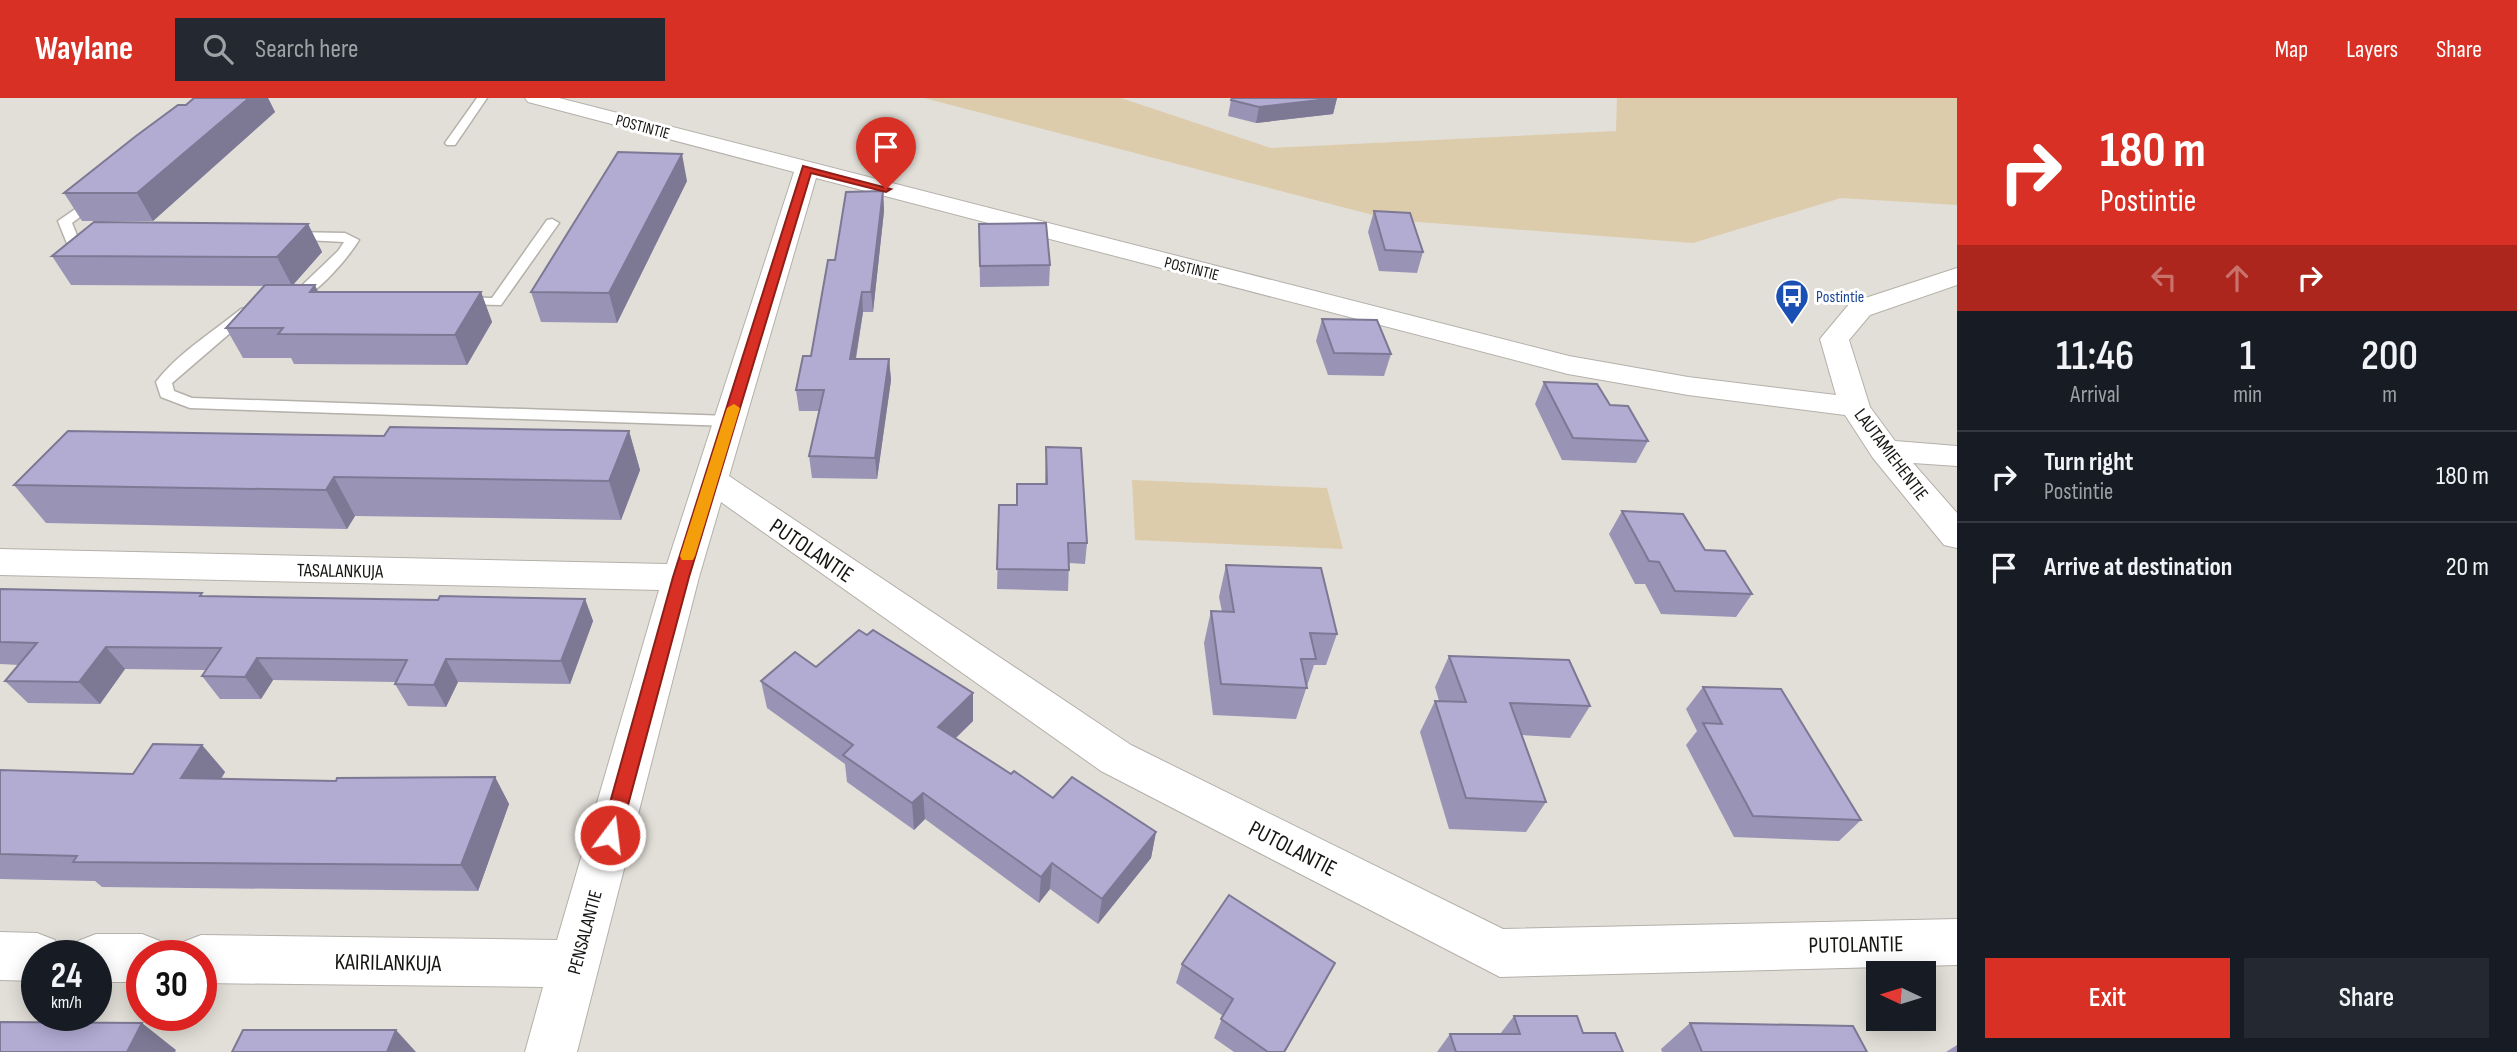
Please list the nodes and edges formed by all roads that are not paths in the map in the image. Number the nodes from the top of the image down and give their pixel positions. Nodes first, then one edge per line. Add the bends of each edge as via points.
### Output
1 (482, 98) edge
2 (536, 98) edge
3 (451, 144) dead end
4 (807, 169) junction
5 (107, 191) edge
6 (552, 223) dead end
7 (269, 236) edge
8 (111, 238) edge
9 (1957, 276) edge
10 (298, 297) junction
11 (325, 298) edge
12 (443, 300) edge
13 (1855, 407) junction
14 (730, 421) junction
15 (1885, 451) junction
16 (1957, 456) edge
17 (712, 480) junction
18 (1957, 536) edge
19 (0, 562) edge
20 (681, 577) junction
21 (1957, 942) edge
22 (0, 956) edge
23 (21, 957) edge
24 (217, 959) edge
25 (575, 964) junction
26 (551, 1052) edge

1 - 3 lane
2 - 4 street, POSTINTIE
4 - 13 street, POSTINTIE via 1568,365
4 - 14 street, PENSALANTIE
5 - 8 lane via 65,220 75,248
6 - 12 lane via 496,302
7 - 10 lane via 352,240
9 - 13 street, LAUTAMIEHENTIE via 1860,309 1834,339
10 - 11 lane
10 - 14 lane via 250,309 178,367 164,382 167,394 190,403
13 - 15 street, LAUTAMIEHENTIE
14 - 17 street, PENSALANTIE
15 - 16 street
15 - 18 street, LAUTAMIEHENTIE
17 - 20 street, PENSALANTIE
17 - 21 street, PUTOLANTIE via 1116,758 1500,953
19 - 20 street, TASALANKUJA
20 - 25 street, PENSALANTIE
22 - 23 street
24 - 25 street, KAIRILANKUJA
25 - 26 street, PENSALANTIE

